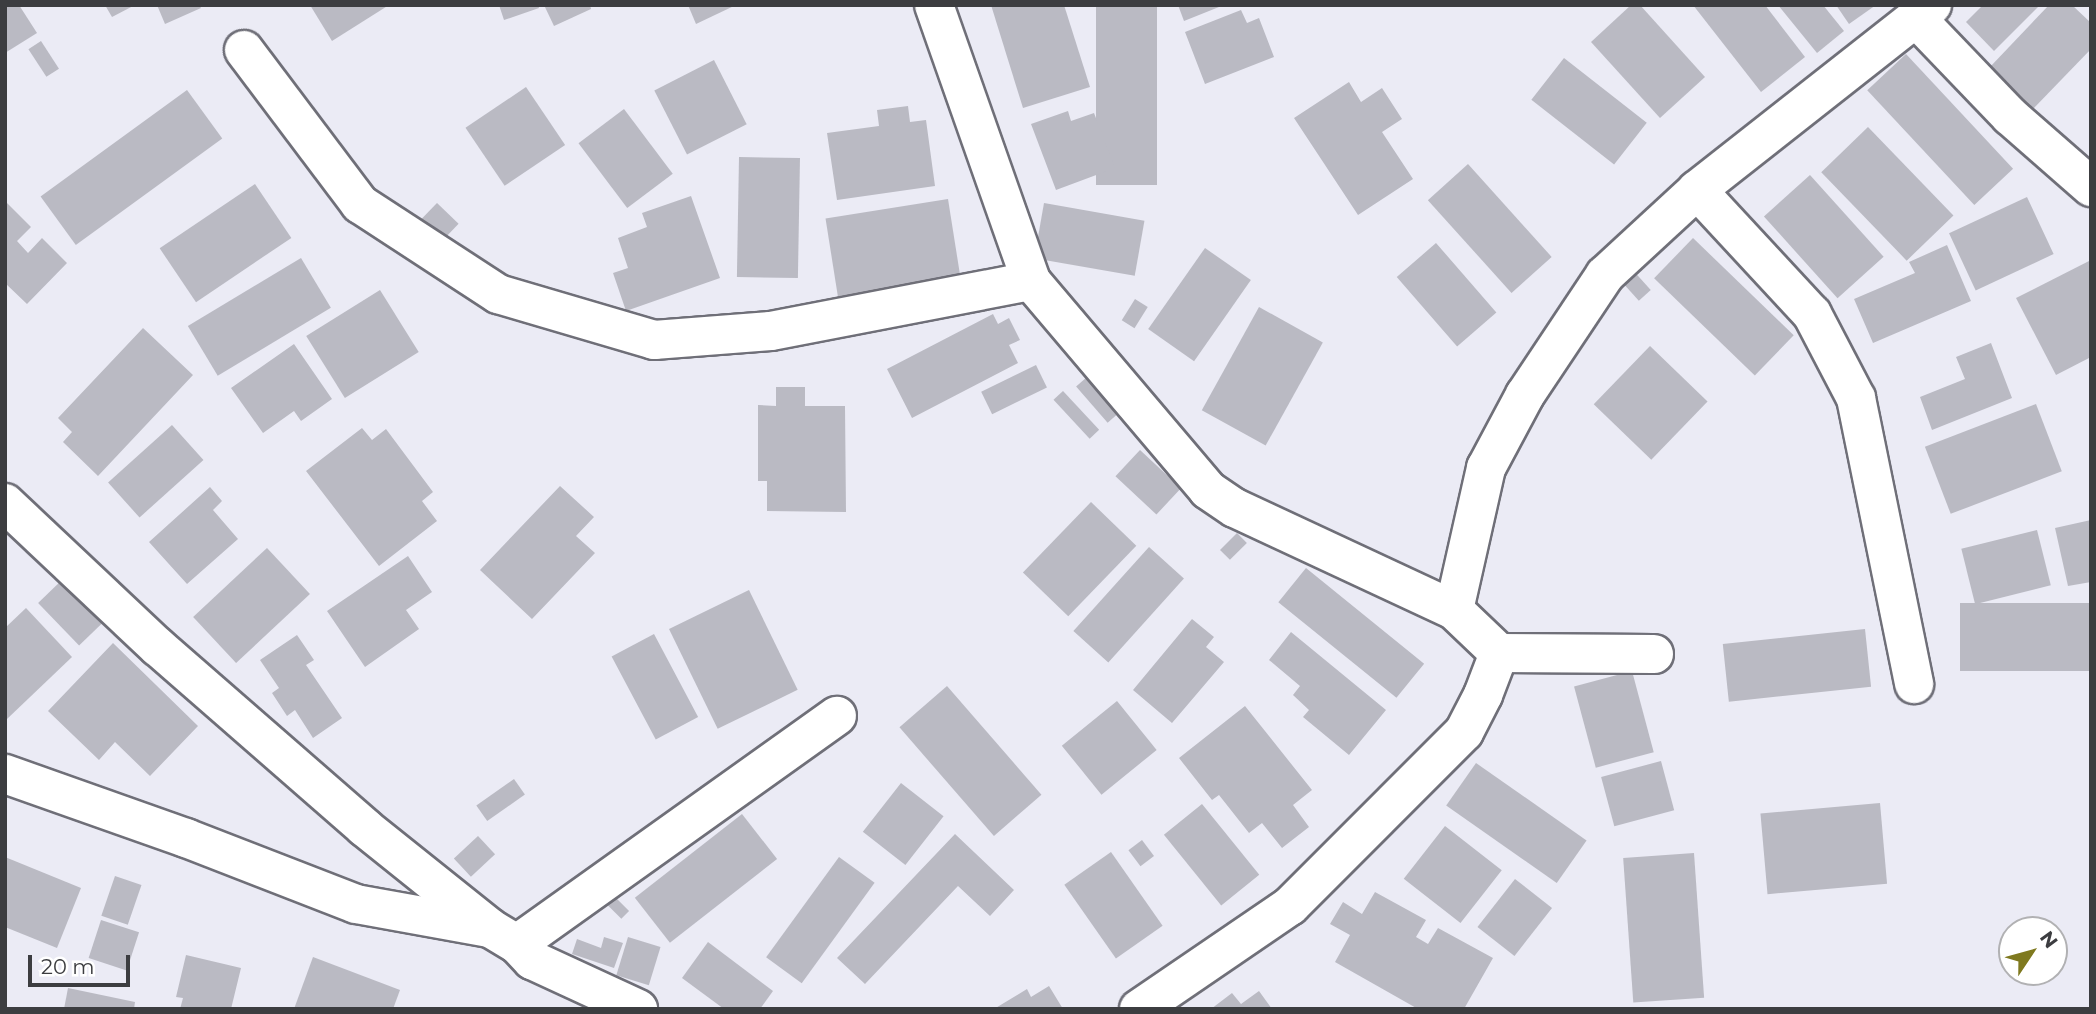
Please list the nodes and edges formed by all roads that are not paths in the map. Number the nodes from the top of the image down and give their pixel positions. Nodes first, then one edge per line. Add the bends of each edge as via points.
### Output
1 (934, 5) edge
2 (1924, 11) edge
3 (244, 50) dead end
4 (2091, 187) edge
5 (1697, 190) junction
6 (1031, 281) junction
7 (5, 503) edge
8 (1454, 610) junction
9 (1499, 653) junction
10 (1654, 654) dead end
11 (1914, 684) dead end
12 (838, 716) dead end
13 (5, 774) edge
14 (513, 944) junction
15 (638, 1009) edge
16 (1139, 1009) edge

1 - 6 street
2 - 4 street via 2010,116
2 - 5 street
3 - 6 street via 360,204 498,294 537,306 654,340 771,331
5 - 8 street via 1605,275 1525,394 1486,468
5 - 11 street via 1812,314 1856,398
6 - 8 street via 1208,490 1235,508
7 - 14 street via 158,647 364,827
8 - 9 street
9 - 10 street
9 - 16 street via 1464,732 1290,906
12 - 14 street
13 - 14 street via 356,904
14 - 15 street

